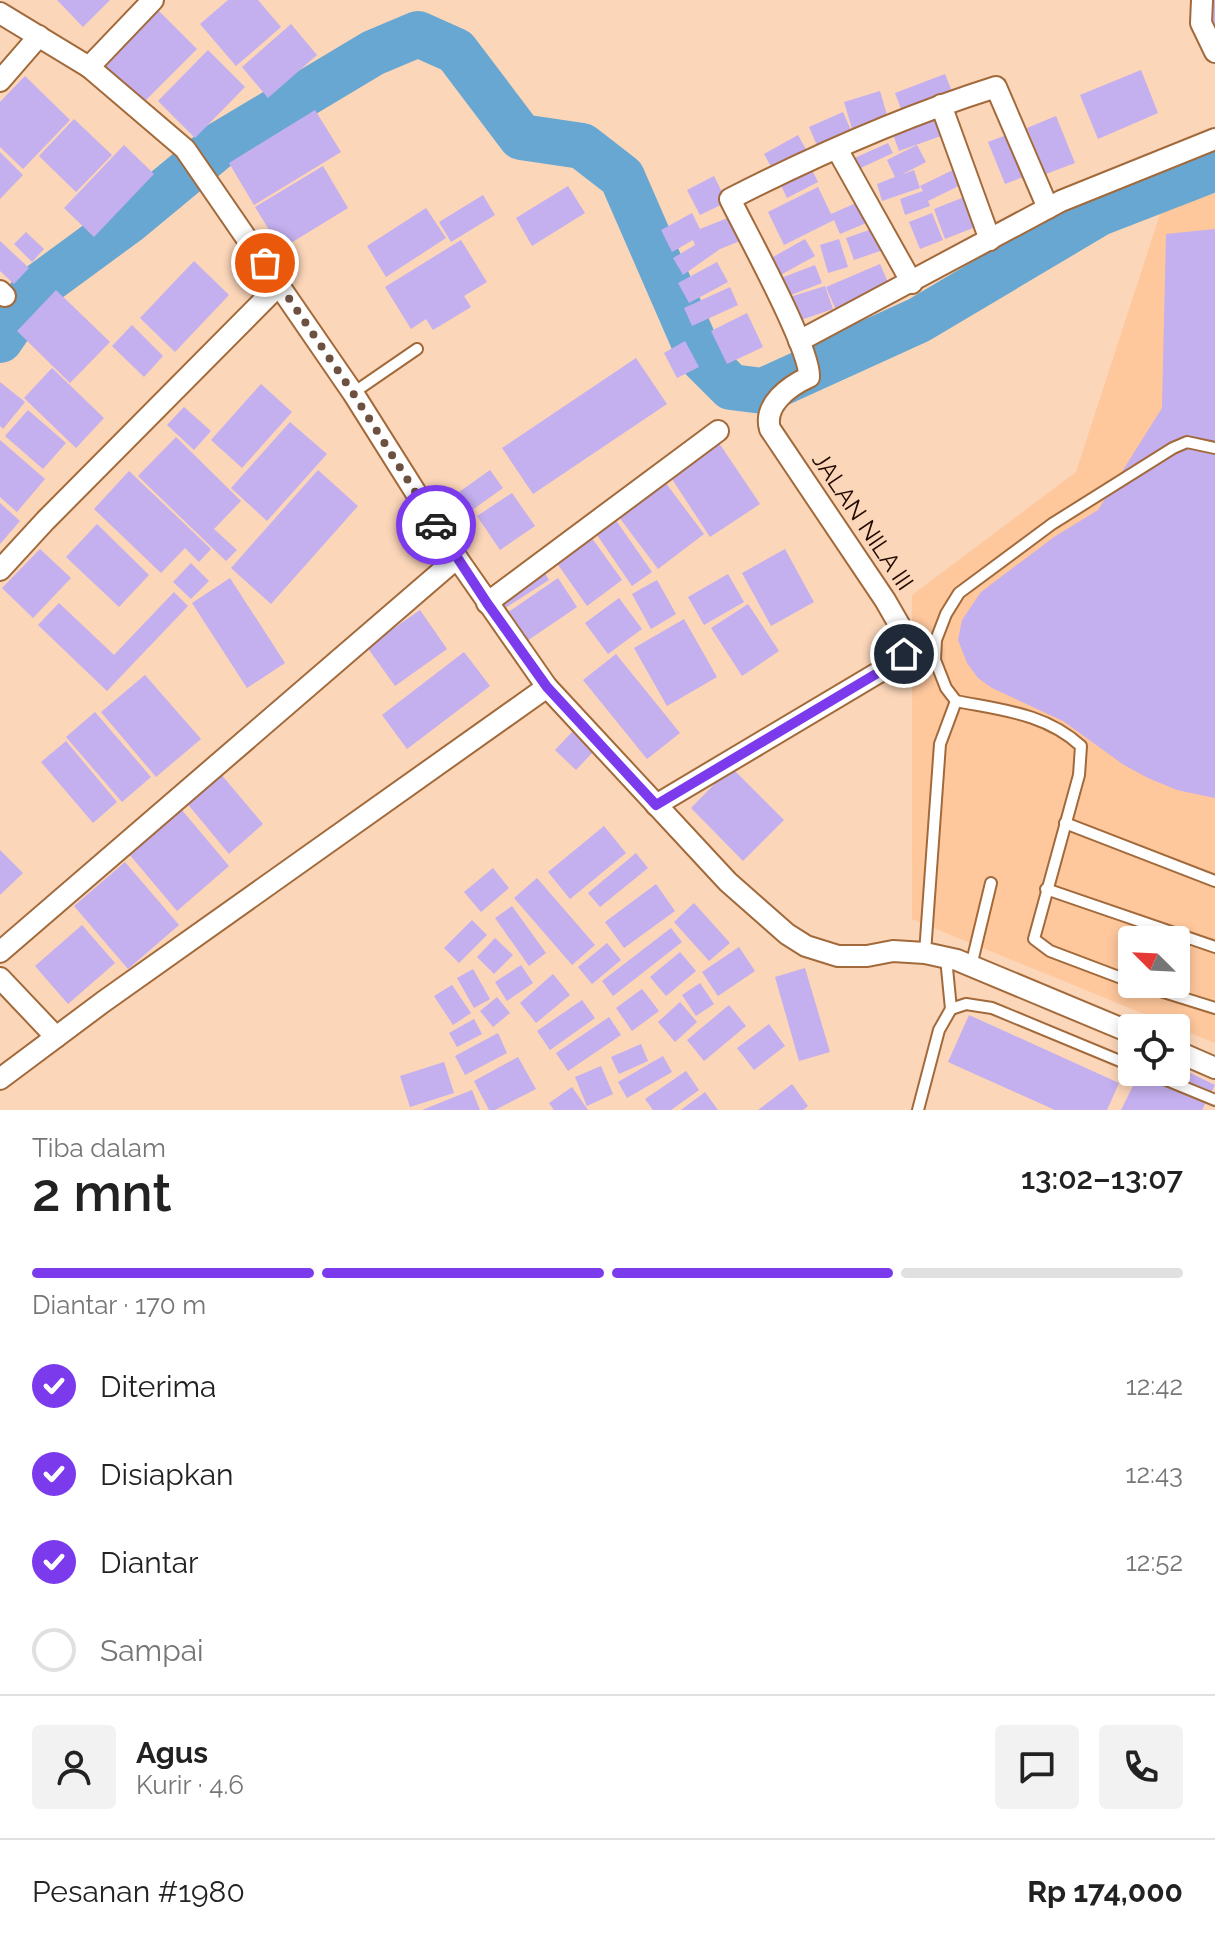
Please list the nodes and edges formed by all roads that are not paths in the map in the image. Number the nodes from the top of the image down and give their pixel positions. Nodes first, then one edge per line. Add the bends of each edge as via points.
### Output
1 (153, 0) edge
2 (1202, 0) edge
3 (0, 13) edge
4 (39, 36) junction
5 (1215, 52) edge
6 (89, 67) junction
7 (0, 81) edge
8 (941, 105) junction
9 (1215, 139) edge
10 (837, 149) junction
11 (1048, 208) junction
12 (990, 240) junction
13 (912, 283) junction
14 (280, 284) junction
15 (802, 347) junction
16 (417, 349) dead end
17 (353, 393) junction
18 (718, 431) dead end
19 (1215, 448) edge
20 (457, 558) junction
21 (0, 570) edge
22 (487, 603) junction
23 (547, 687) junction
24 (956, 701) junction
25 (656, 805) junction
26 (1065, 823) junction
27 (1215, 881) edge
28 (991, 883) dead end
29 (1046, 889) junction
30 (1215, 947) edge
31 (0, 952) edge
32 (925, 953) junction
33 (946, 958) junction
34 (971, 966) junction
35 (1118, 977) edge
36 (0, 978) edge
37 (1183, 998) edge
38 (1215, 1008) edge
39 (951, 1009) junction
40 (1118, 1027) edge
41 (56, 1037) junction
42 (1190, 1057) edge
43 (1118, 1060) edge
44 (1215, 1068) edge
45 (0, 1079) edge
46 (1181, 1086) edge
47 (1215, 1100) edge
48 (918, 1110) edge

1 - 6 street
2 - 5 street via 1201,23
3 - 4 street
4 - 6 street
4 - 7 street
6 - 14 street via 185,149
8 - 10 street
8 - 11 street via 996,87
8 - 12 street
9 - 11 street
10 - 13 street
10 - 15 street via 730,199
11 - 12 street
12 - 13 street
13 - 15 street
14 - 17 street
14 - 21 street
15 - 25 street, JALAN NILA III via 809,377 772,406 767,421 885,600 908,647 888,667
16 - 17 lane
17 - 20 street
18 - 22 street
19 - 24 lane via 1187,442 1173,448 1063,516 959,593 936,640 935,660
20 - 22 street
20 - 31 street
22 - 23 street
23 - 25 street
23 - 41 street
24 - 26 lane via 1030,715 1081,746
24 - 32 lane via 940,744
25 - 32 street via 728,882 806,946 838,956
26 - 27 lane
26 - 29 lane
28 - 34 lane
29 - 30 lane
29 - 35 lane via 1034,939 1064,957
32 - 33 street
33 - 34 street
33 - 39 lane
34 - 40 street
36 - 41 street
37 - 38 lane
39 - 43 lane via 966,1004 992,1008
39 - 48 lane via 939,1030
41 - 45 street
42 - 44 street
46 - 47 lane

